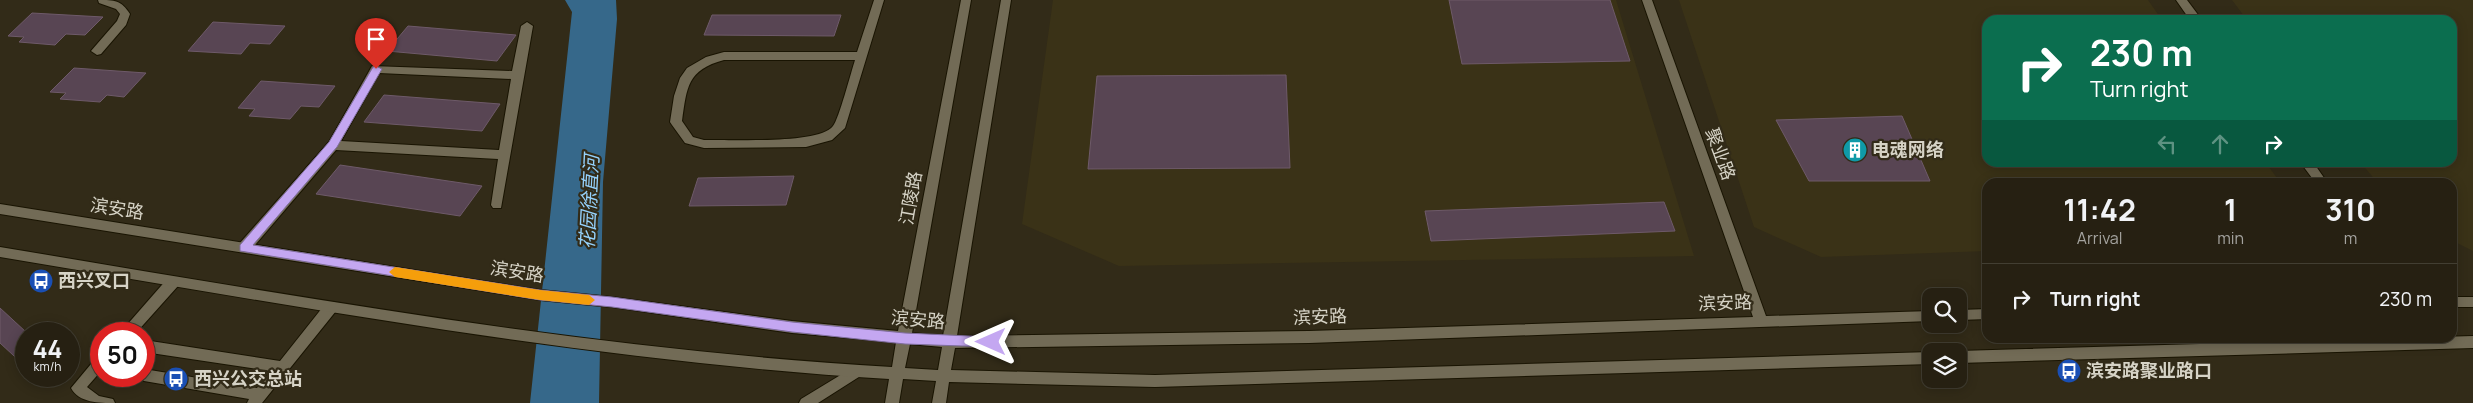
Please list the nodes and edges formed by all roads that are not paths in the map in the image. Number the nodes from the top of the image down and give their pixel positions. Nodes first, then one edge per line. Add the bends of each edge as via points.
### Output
1 (103, 0) edge
2 (879, 0) edge
3 (966, 0) edge
4 (1006, 0) edge
5 (1647, 0) edge
6 (2181, 0) edge
7 (2192, 15) edge
8 (527, 26) dead end
9 (97, 51) dead end
10 (863, 56) junction
11 (517, 74) junction
12 (333, 144) junction
13 (504, 155) junction
14 (2310, 167) edge
15 (2318, 178) edge
16 (497, 205) dead end
17 (0, 209) edge
18 (244, 248) junction
19 (0, 252) edge
20 (173, 282) junction
21 (2457, 302) edge
22 (2473, 302) edge
23 (331, 306) junction
24 (1982, 314) edge
25 (1967, 315) edge
26 (1922, 316) edge
27 (1762, 320) junction
28 (137, 322) edge
29 (905, 338) junction
30 (2457, 341) edge
31 (951, 342) junction
32 (2473, 342) edge
33 (2358, 343) edge
34 (155, 348) edge
35 (1967, 357) edge
36 (1922, 358) edge
37 (282, 367) junction
38 (857, 372) junction
39 (898, 373) junction
40 (90, 376) edge
41 (944, 376) junction
42 (155, 377) edge
43 (258, 399) edge
44 (108, 403) edge
45 (806, 403) edge
46 (892, 403) edge
47 (939, 403) edge

1 - 9 main road via 120,6 125,14
2 - 10 main road
3 - 29 main road, 江陵路
4 - 31 main road
5 - 27 main road, 聚业路
6 - 7 main road
8 - 11 main road
10 - 10 main road via 724,56 708,60 694,67 683,81 676,122 689,140 704,144 806,143 828,137 839,128
11 - 12 main road via 376,69
11 - 13 main road
12 - 13 main road
12 - 18 main road
13 - 16 main road
14 - 15 main road
17 - 18 main road, 滨安路
18 - 29 main road, 滨安路 via 540,295
19 - 20 main road
20 - 23 main road
20 - 28 main road
21 - 22 main road
23 - 37 main road
23 - 38 main road via 605,347
24 - 25 main road
26 - 27 main road, 滨安路
27 - 31 main road, 滨安路 via 1308,337
29 - 31 main road, 滨安路
29 - 39 main road, 江陵路
30 - 32 main road
31 - 41 main road
33 - 35 main road
34 - 37 main road
36 - 41 main road via 1155,381
37 - 43 main road
38 - 39 main road
38 - 45 main road
39 - 41 main road
39 - 46 main road, 江陵路
40 - 44 main road via 78,388 96,401
41 - 47 main road
42 - 43 main road

